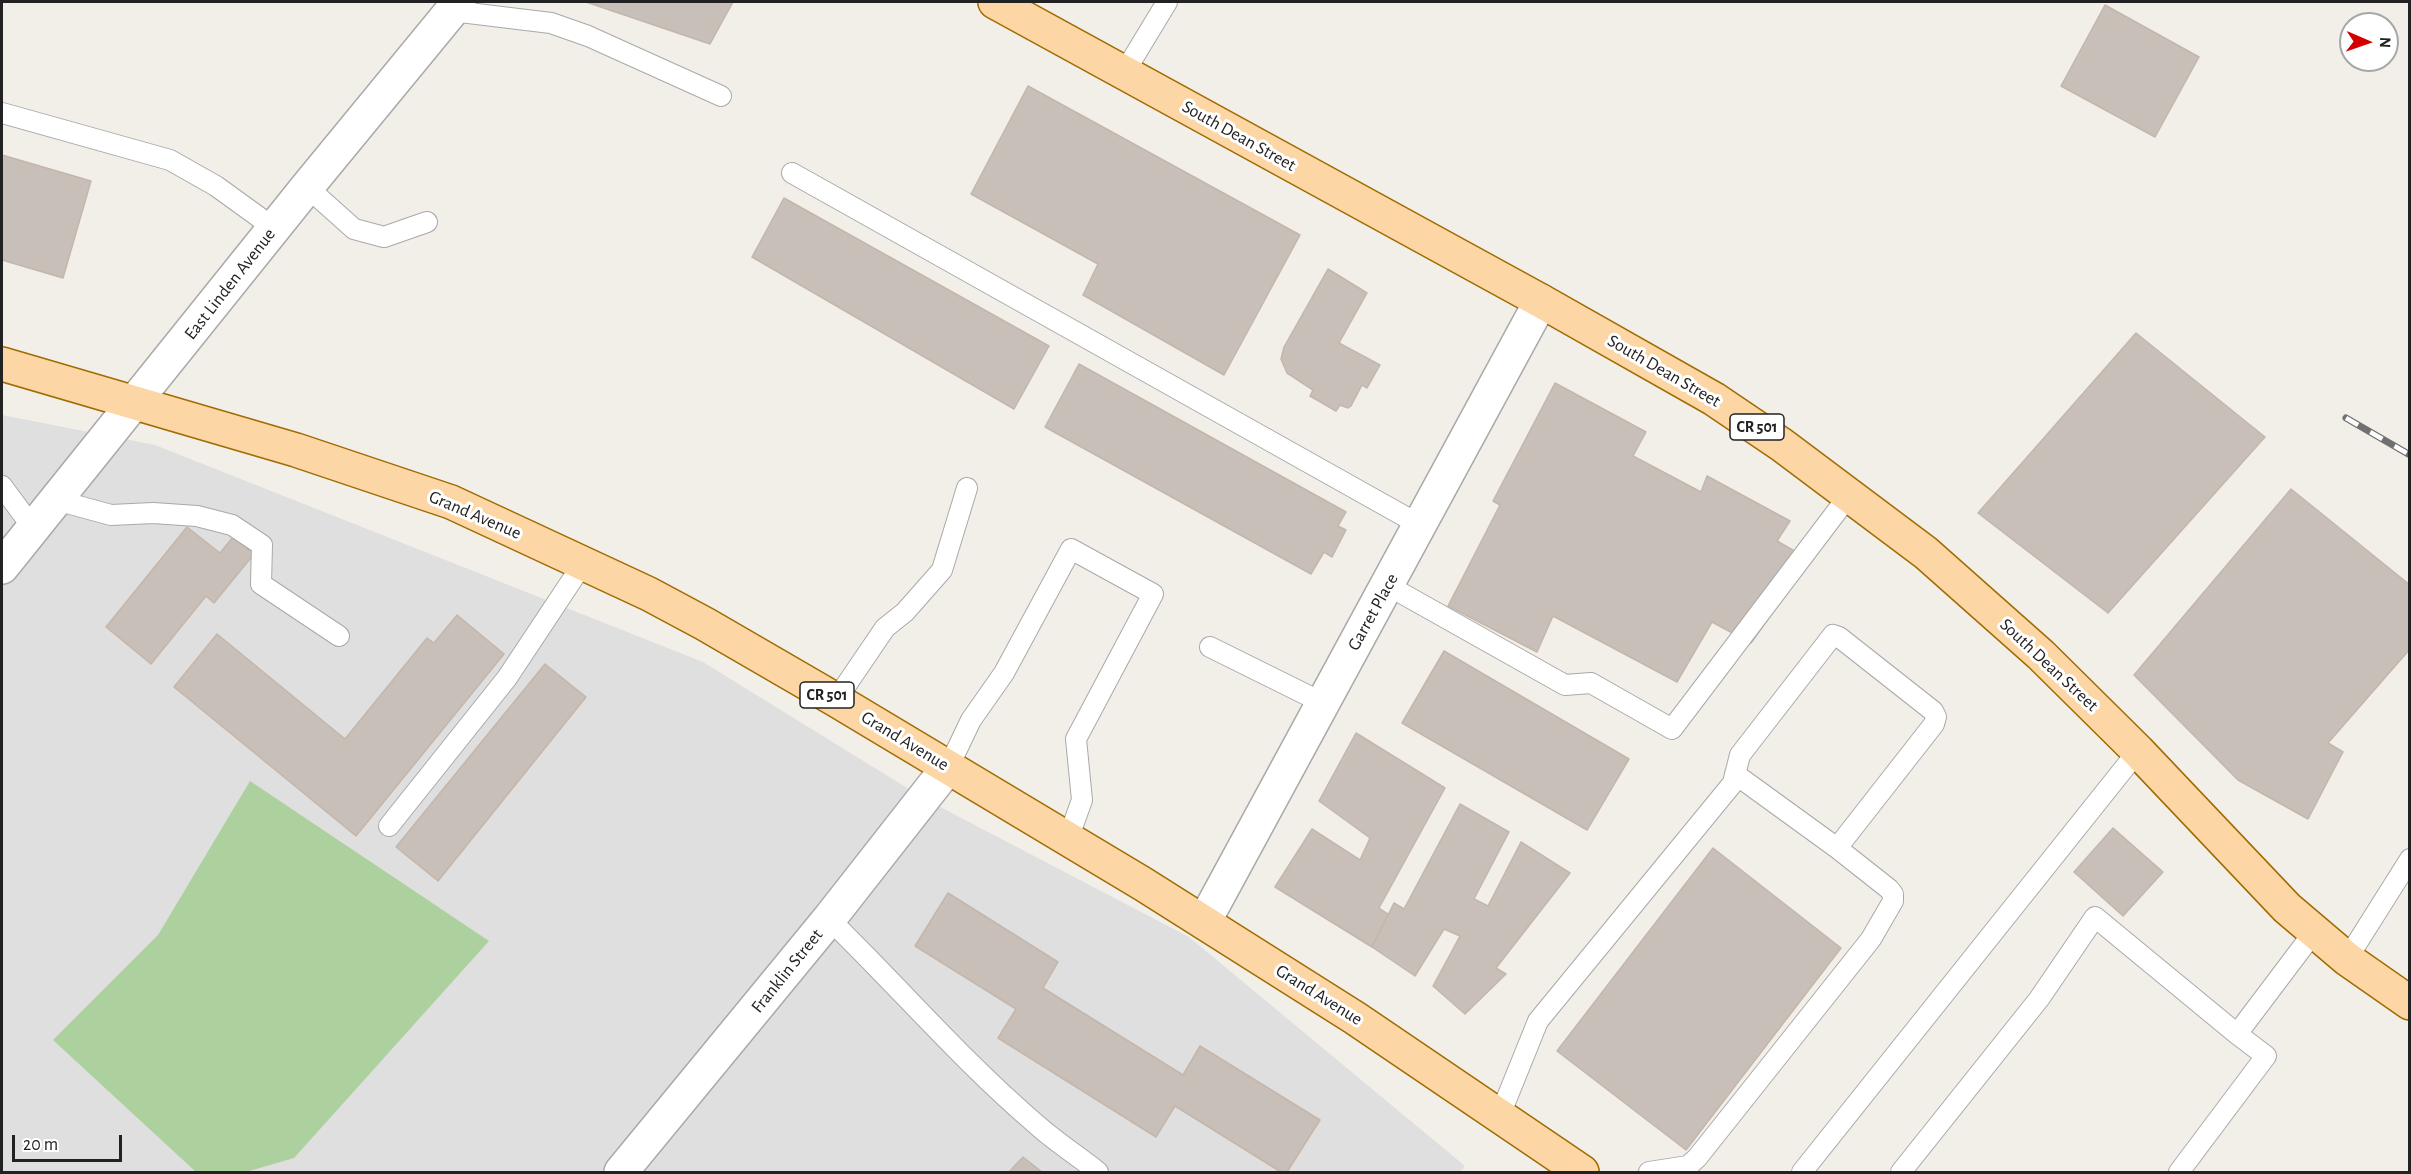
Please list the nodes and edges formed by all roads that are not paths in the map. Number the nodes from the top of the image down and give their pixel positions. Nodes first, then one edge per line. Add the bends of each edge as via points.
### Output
1 (995, 2) edge
2 (1167, 2) edge
3 (456, 6) edge
4 (1124, 73) junction
5 (721, 96) dead end
6 (2, 113) edge
7 (792, 173) dead end
8 (307, 187) junction
9 (426, 222) dead end
10 (274, 228) junction
11 (1542, 302) junction
12 (2, 364) edge
13 (136, 402) junction
14 (2, 486) edge
15 (967, 488) dead end
16 (1850, 494) junction
17 (56, 500) junction
18 (1420, 525) junction
19 (33, 528) junction
20 (584, 562) junction
21 (2, 567) edge
22 (1388, 585) junction
23 (339, 636) dead end
24 (1210, 647) dead end
25 (836, 700) junction
26 (1323, 703) junction
27 (2138, 752) junction
28 (949, 766) junction
29 (1735, 774) junction
30 (389, 826) dead end
31 (1068, 839) junction
32 (1837, 849) junction
33 (2409, 859) edge
34 (829, 919) junction
35 (1204, 922) junction
36 (2314, 932) junction
37 (2347, 959) junction
38 (2409, 1003) edge
39 (2237, 1034) junction
40 (1500, 1114) junction
41 (621, 1173) edge
42 (1098, 1173) edge
43 (1582, 1173) edge
44 (1649, 1173) edge
45 (1802, 1173) edge
46 (1901, 1173) edge
47 (2179, 1173) edge

1 - 4 main road, South Dean Street / CR 501
2 - 4 lane
3 - 5 lane via 551,23
3 - 8 street, East Linden Avenue
4 - 11 main road, South Dean Street / CR 501
6 - 10 lane via 170,160 216,186
7 - 18 lane
8 - 9 lane via 354,229 374,235 384,237
8 - 10 street, East Linden Avenue
10 - 13 street, East Linden Avenue
11 - 16 main road, South Dean Street / CR 501 via 1714,399
11 - 18 street, Garret Place
12 - 13 main road, Grand Avenue / CR 501
13 - 17 street, East Linden Avenue
13 - 20 main road, Grand Avenue / CR 501 via 451,502
14 - 19 lane
15 - 25 lane via 942,570 905,612 885,628
16 - 22 lane via 1672,729 1591,683 1565,685
16 - 27 main road, South Dean Street / CR 501 via 1926,553 2041,655
17 - 19 street, East Linden Avenue
17 - 23 lane via 111,514 197,516 232,525 262,545 261,584
18 - 22 street, Garret Place
19 - 21 street, East Linden Avenue
20 - 25 main road, Grand Avenue / CR 501 via 705,624
20 - 30 lane via 507,678
22 - 26 street, Garret Place
24 - 26 lane
25 - 28 main road, Grand Avenue / CR 501
26 - 35 street, Garret Place
27 - 36 main road, South Dean Street / CR 501 via 2254,875
27 - 45 lane
28 - 31 main road, Grand Avenue / CR 501
28 - 31 lane via 971,720 1004,673 1071,549 1153,594 1076,739 1082,800
28 - 34 street, Franklin Street
29 - 32 lane
29 - 32 lane via 1740,755 1828,640 1833,635 1839,637 1936,717
29 - 40 lane via 1733,783 1538,1021
31 - 35 main road, Grand Avenue / CR 501
32 - 44 lane via 1893,894 1893,901 1871,939 1697,1158 1688,1166
33 - 37 lane
34 - 41 street, Franklin Street
34 - 42 lane via 940,1034 1037,1125
35 - 40 main road, Grand Avenue / CR 501
36 - 37 main road, South Dean Street / CR 501
36 - 39 lane
37 - 38 main road, South Dean Street / CR 501
39 - 46 lane via 2095,918 2039,999
39 - 47 lane via 2266,1056
40 - 43 main road, Grand Avenue / CR 501

